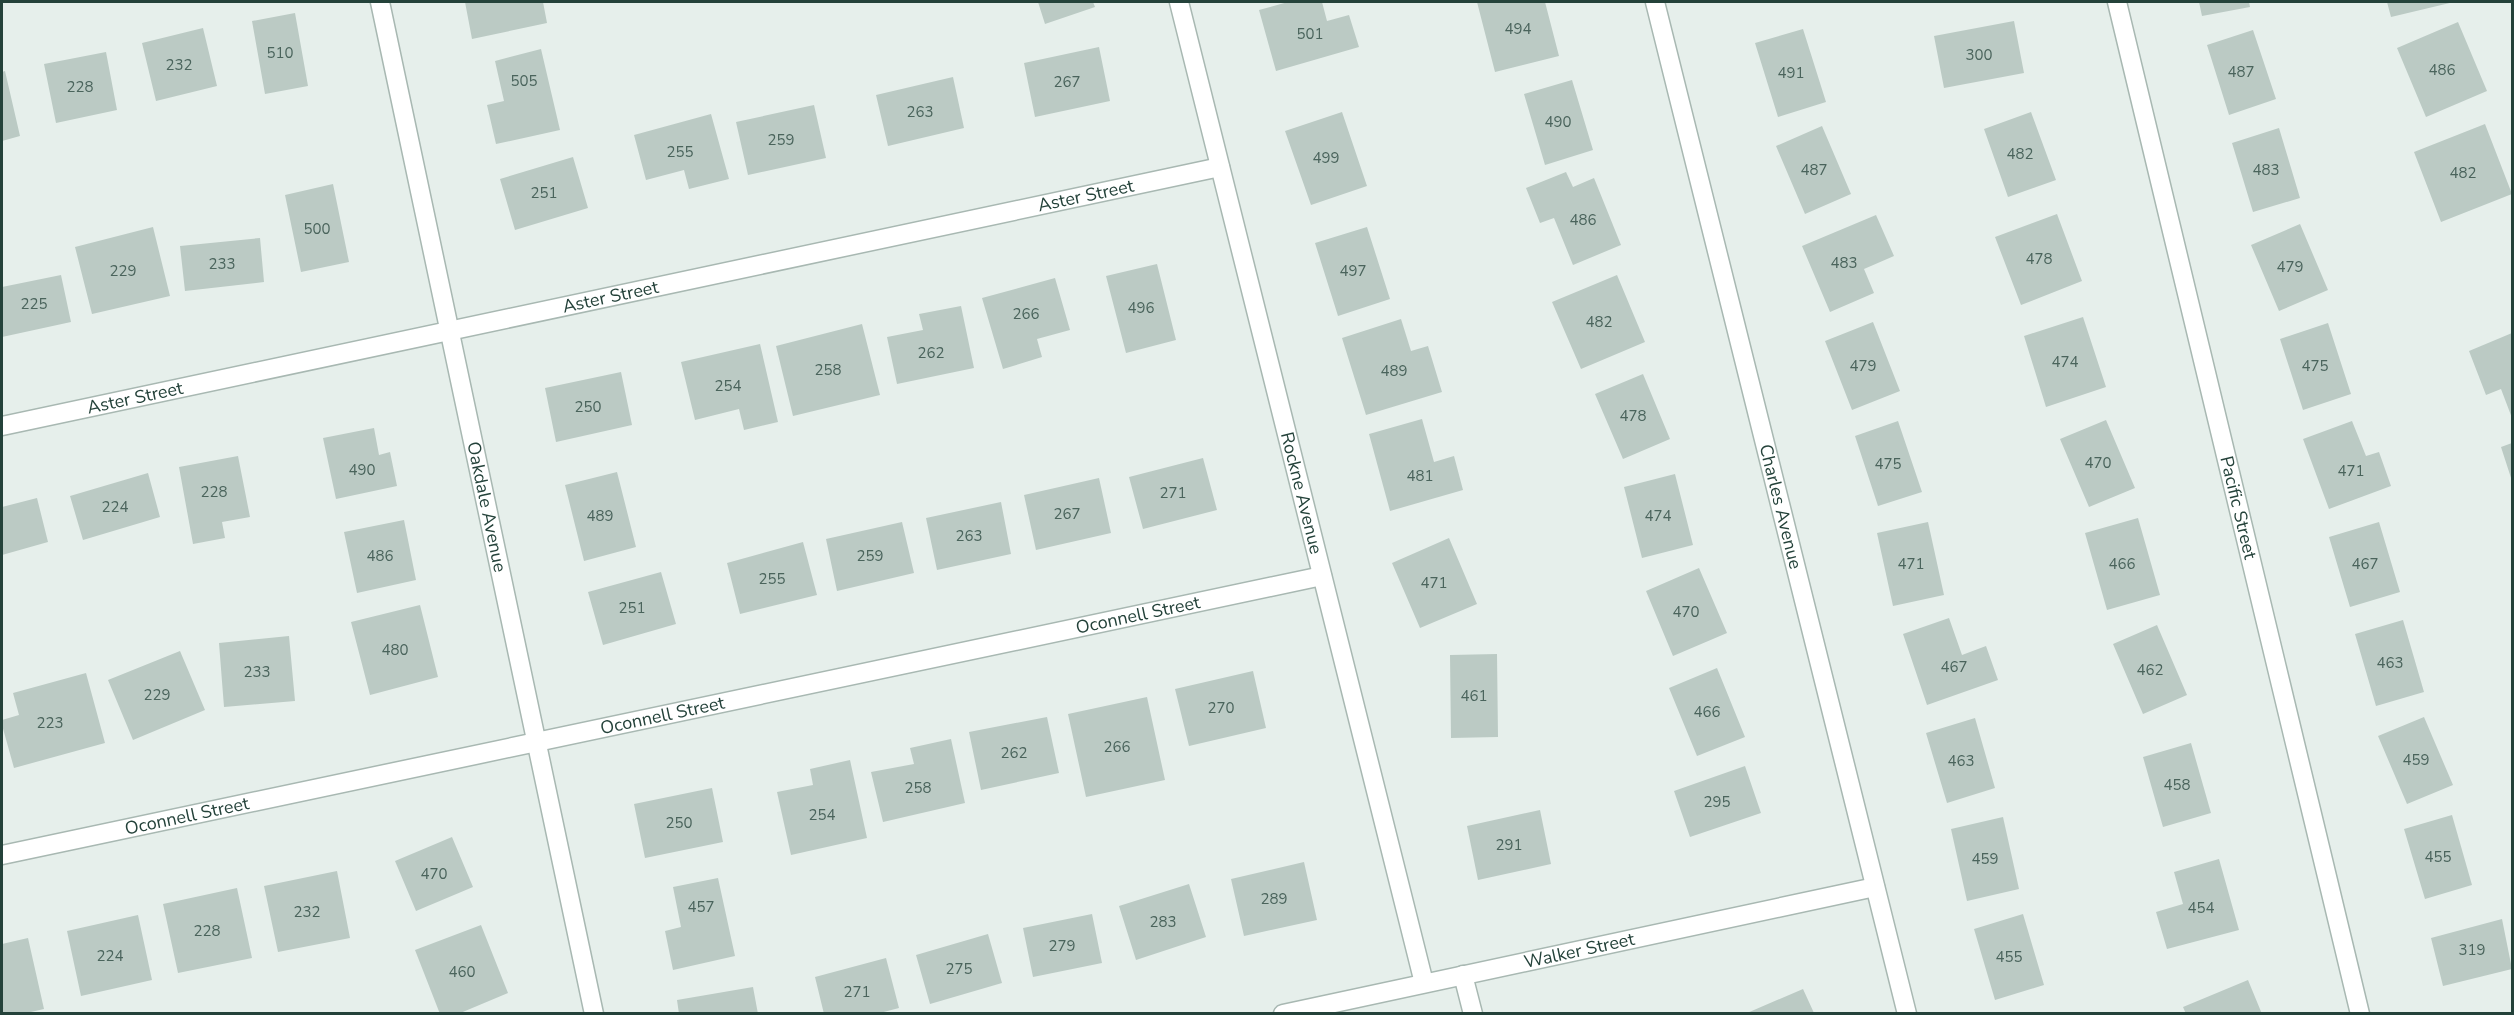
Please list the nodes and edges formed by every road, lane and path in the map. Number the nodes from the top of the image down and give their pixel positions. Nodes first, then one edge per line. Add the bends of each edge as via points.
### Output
1 (380, 2) edge
2 (1179, 2) edge
3 (1655, 2) edge
4 (2117, 2) edge
5 (1220, 166) junction
6 (450, 331) junction
7 (2, 426) edge
8 (1322, 576) junction
9 (536, 742) junction
10 (2, 855) edge
11 (1875, 888) junction
12 (1463, 975) junction
13 (1424, 984) junction
14 (594, 1014) edge
15 (1283, 1014) edge
16 (1473, 1014) edge
17 (1907, 1014) edge
18 (2360, 1014) edge

1 - 6 street, Oakdale Avenue
2 - 5 street, Rockne Avenue
3 - 11 street, Charles Avenue
4 - 18 street, Pacific Street
5 - 6 street, Aster Street
5 - 8 street, Rockne Avenue
6 - 7 street, Aster Street
6 - 9 street, Oakdale Avenue
8 - 9 street, Oconnell Street
8 - 13 street, Rockne Avenue
9 - 10 street, Oconnell Street
9 - 14 street, Oakdale Avenue
11 - 12 street, Walker Street
11 - 17 street, Charles Avenue
12 - 13 street, Walker Street
12 - 16 street
13 - 15 street, Walker Street

